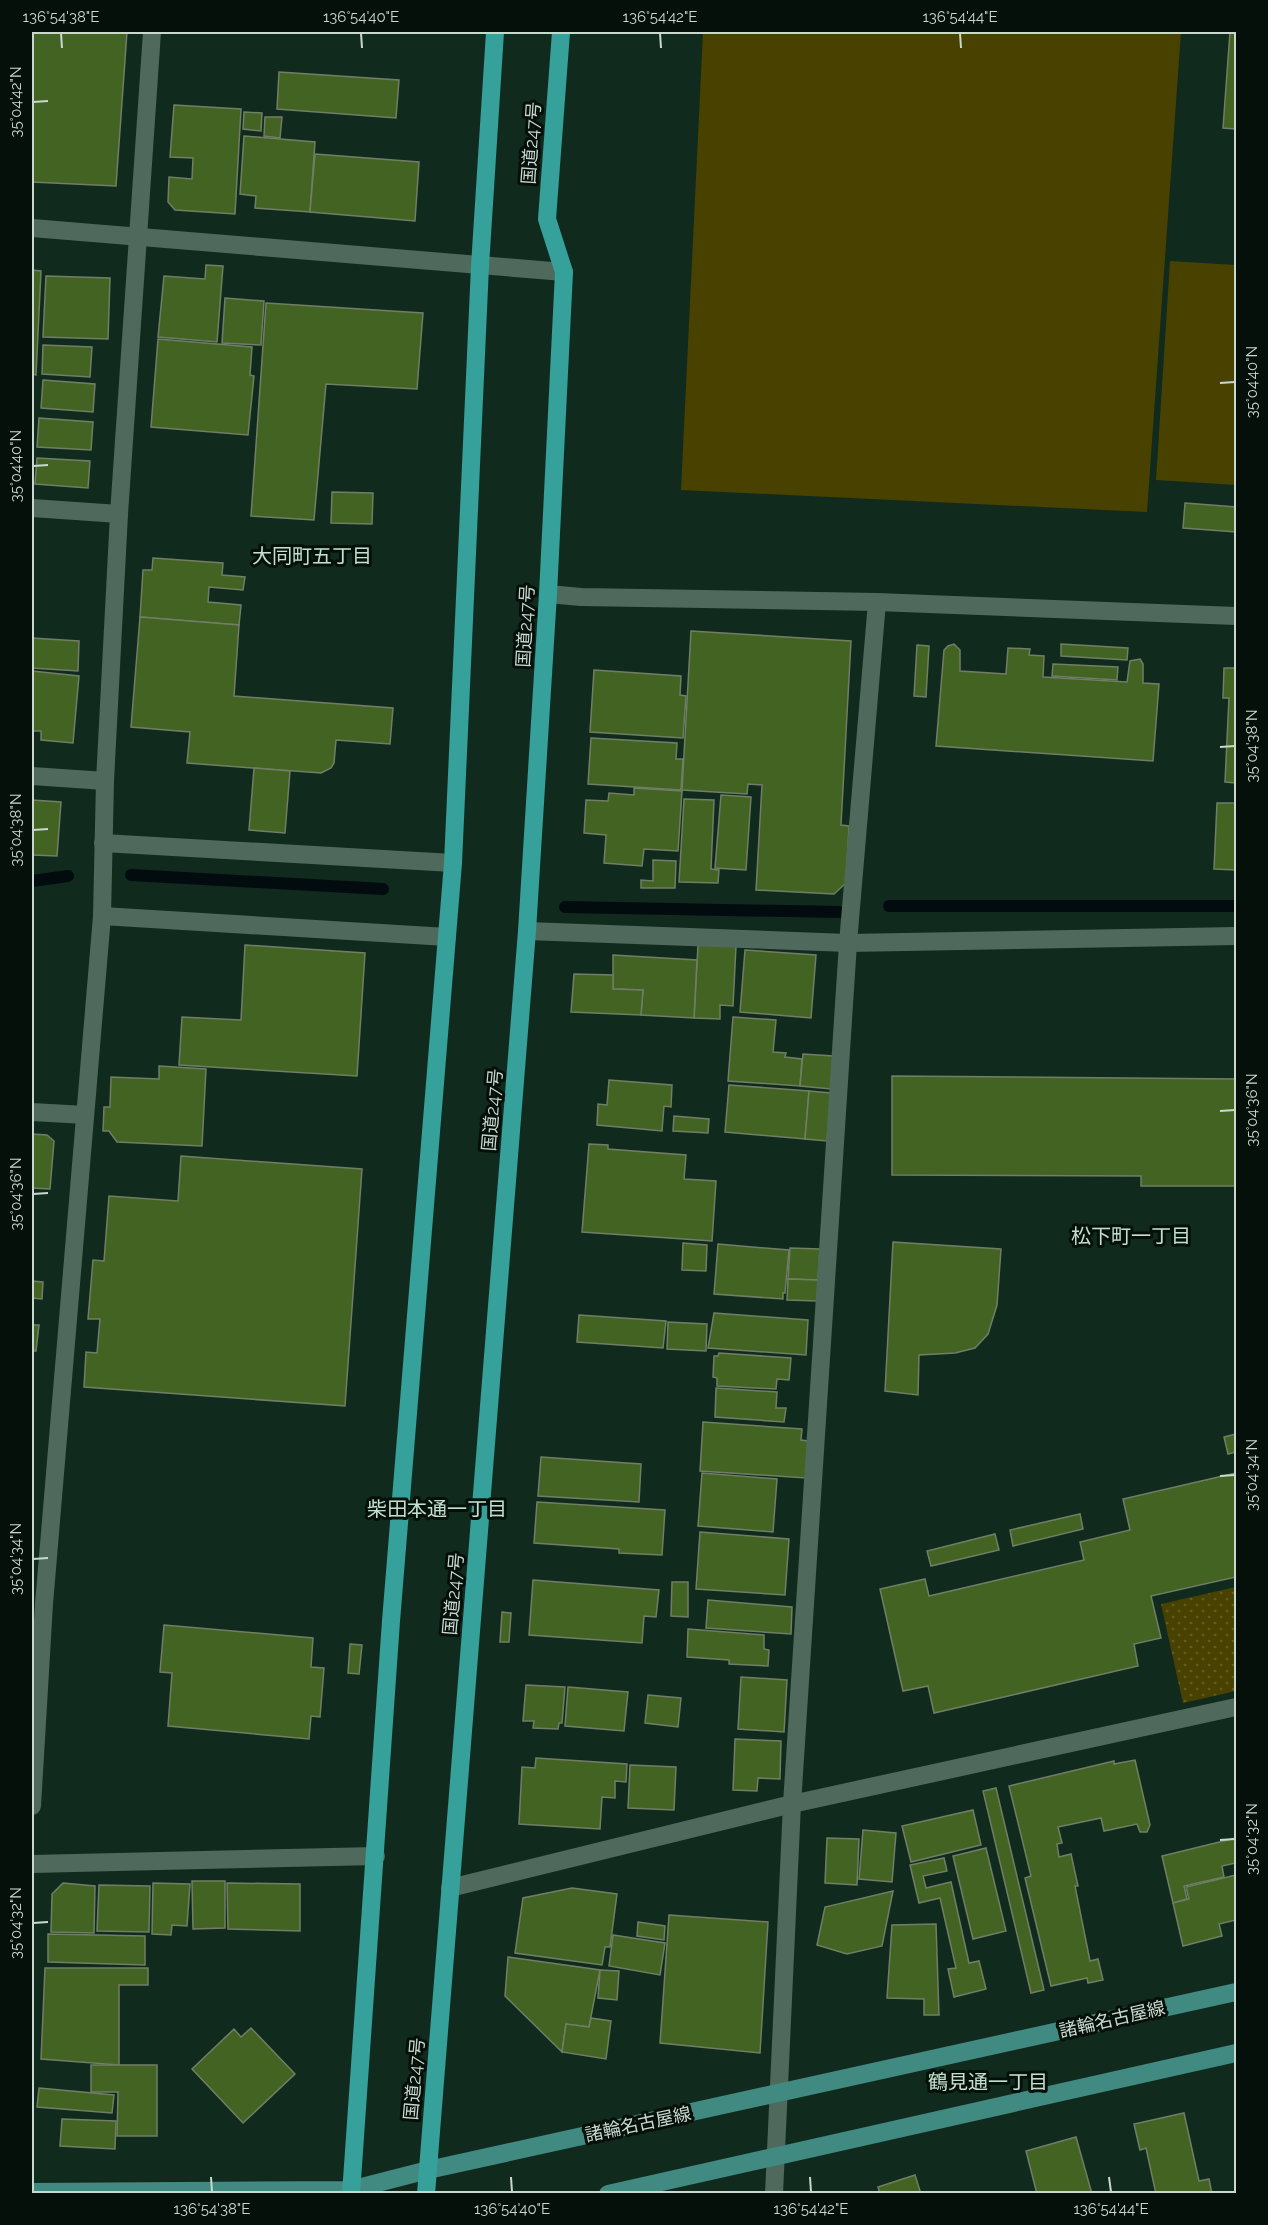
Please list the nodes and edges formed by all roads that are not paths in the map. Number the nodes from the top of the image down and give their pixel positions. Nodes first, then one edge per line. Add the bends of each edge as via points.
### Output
1 (152, 32) edge
2 (495, 32) edge
3 (561, 32) edge
4 (32, 228) edge
5 (139, 236) junction
6 (480, 266) junction
7 (564, 272) junction
8 (32, 508) edge
9 (119, 514) junction
10 (548, 594) junction
11 (878, 602) junction
12 (1236, 616) edge
13 (32, 776) edge
14 (105, 781) junction
15 (103, 843) junction
16 (453, 863) junction
17 (102, 916) junction
18 (527, 931) junction
19 (1236, 936) edge
20 (447, 937) junction
21 (848, 943) junction
22 (32, 1112) edge
23 (85, 1115) junction
24 (38, 1604) edge
25 (1236, 1707) edge
26 (792, 1804) junction
27 (32, 1806) edge
28 (376, 1856) junction
29 (32, 1864) edge
30 (450, 1888) junction
31 (1236, 1992) edge
32 (1236, 2053) edge
33 (779, 2093) junction
34 (776, 2157) junction
35 (428, 2170) junction
36 (32, 2192) edge
37 (350, 2192) edge
38 (426, 2193) edge
39 (608, 2193) edge
40 (774, 2193) edge

1 - 5 street
2 - 6 highway
3 - 7 highway, 国道247号 via 547,219
4 - 5 street
5 - 6 street
5 - 9 street
6 - 7 street
6 - 16 highway
7 - 10 highway, 国道247号
8 - 9 street
9 - 14 street
10 - 11 street
10 - 18 highway, 国道247号
11 - 12 street
11 - 21 street
13 - 14 street
14 - 15 street
15 - 16 street
15 - 17 street
16 - 20 highway
17 - 20 street
17 - 23 street
18 - 21 street
18 - 30 highway, 国道247号
19 - 21 street
20 - 28 highway via 391,1621
21 - 26 street
22 - 23 street
23 - 24 street
24 - 27 street
25 - 26 street
26 - 30 street
26 - 33 street
28 - 29 street
28 - 37 highway
30 - 35 highway, 国道247号
31 - 33 main road, 諸輪名古屋線
32 - 34 main road
33 - 34 street
33 - 35 main road, 諸輪名古屋線
34 - 39 main road
34 - 40 street
35 - 37 main road, 諸輪名古屋線
35 - 38 highway, 国道247号
36 - 37 main road, 諸輪名古屋線

